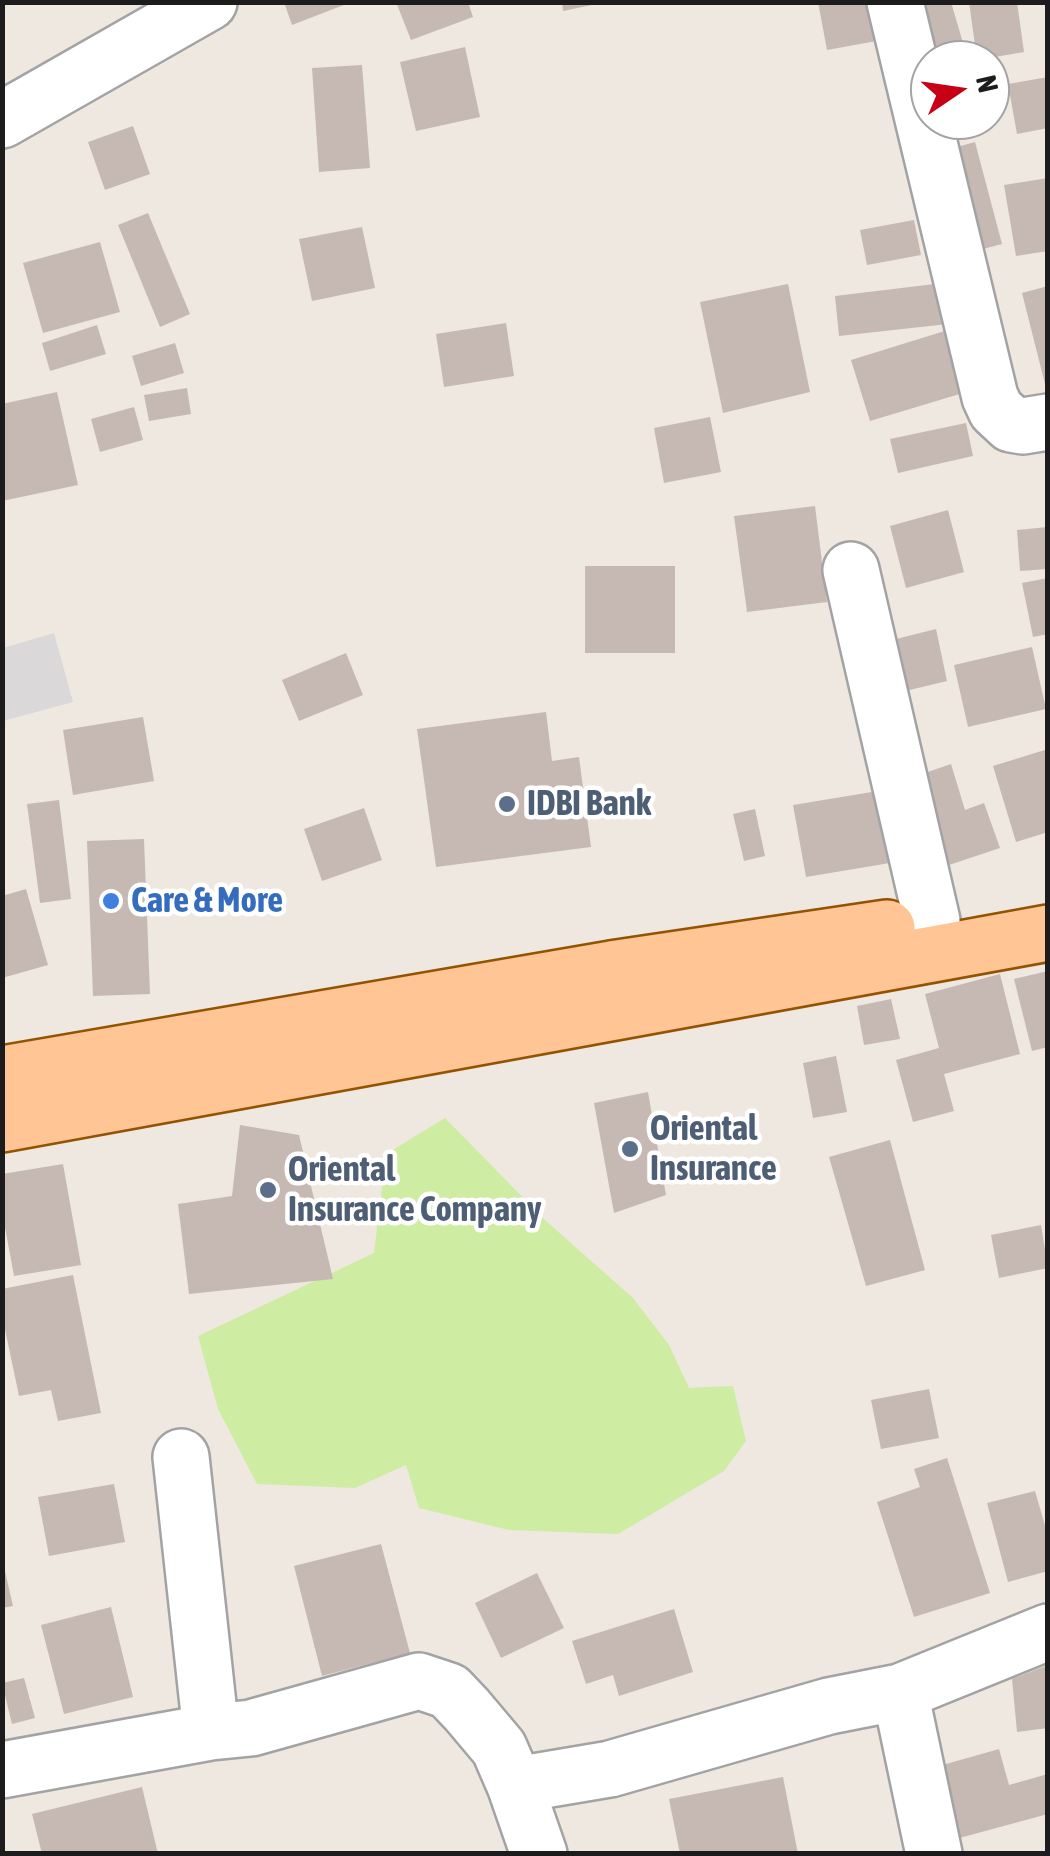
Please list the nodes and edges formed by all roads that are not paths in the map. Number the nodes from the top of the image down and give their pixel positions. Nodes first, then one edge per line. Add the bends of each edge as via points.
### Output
1 (208, 2) edge
2 (895, 2) edge
3 (2, 120) edge
4 (1048, 422) edge
5 (851, 570) dead end
6 (1048, 897) edge
7 (932, 921) junction
8 (1048, 934) edge
9 (2, 1074) edge
10 (2, 1124) edge
11 (182, 1456) dead end
12 (1048, 1632) edge
13 (900, 1692) junction
14 (211, 1732) junction
15 (2, 1770) edge
16 (515, 1785) junction
17 (539, 1854) edge
18 (934, 1854) edge

1 - 3 street
2 - 4 street via 990,397 1002,418 1017,426
5 - 7 street
6 - 7 main road
7 - 9 main road
8 - 10 main road
11 - 14 street
12 - 13 street
13 - 16 street via 610,1769
13 - 18 street
14 - 15 street
14 - 16 street via 251,1728 419,1682 449,1690 499,1748
16 - 17 street

